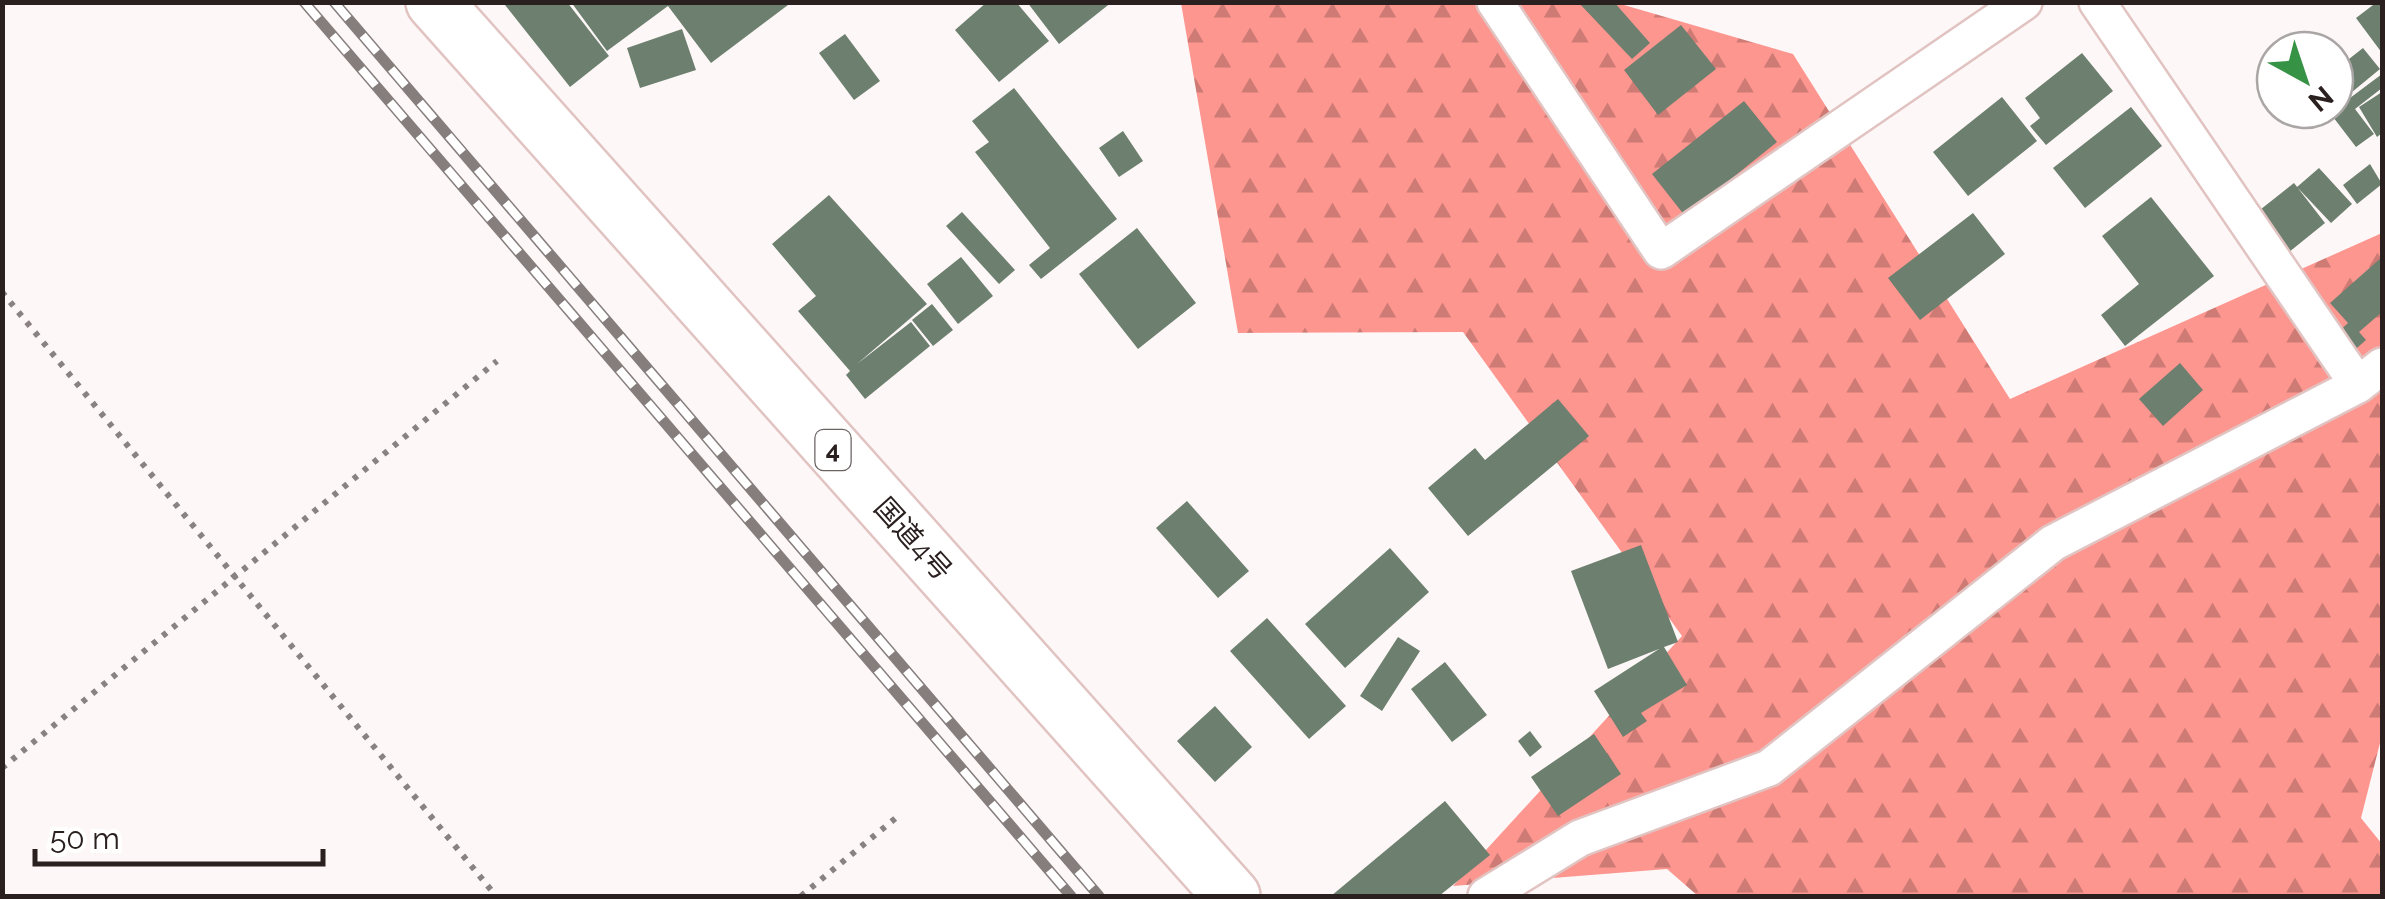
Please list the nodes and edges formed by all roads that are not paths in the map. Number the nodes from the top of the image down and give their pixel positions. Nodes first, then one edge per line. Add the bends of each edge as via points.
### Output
1 (434, 2) edge
2 (1495, 2) edge
3 (2024, 2) edge
4 (2097, 2) edge
5 (2370, 376) edge
6 (1232, 896) edge
7 (1486, 896) edge

1 - 6 highway, 国道4号 / 4
2 - 3 street via 1660,251
4 - 5 street
5 - 7 street via 2053,543 1769,768 1580,838

